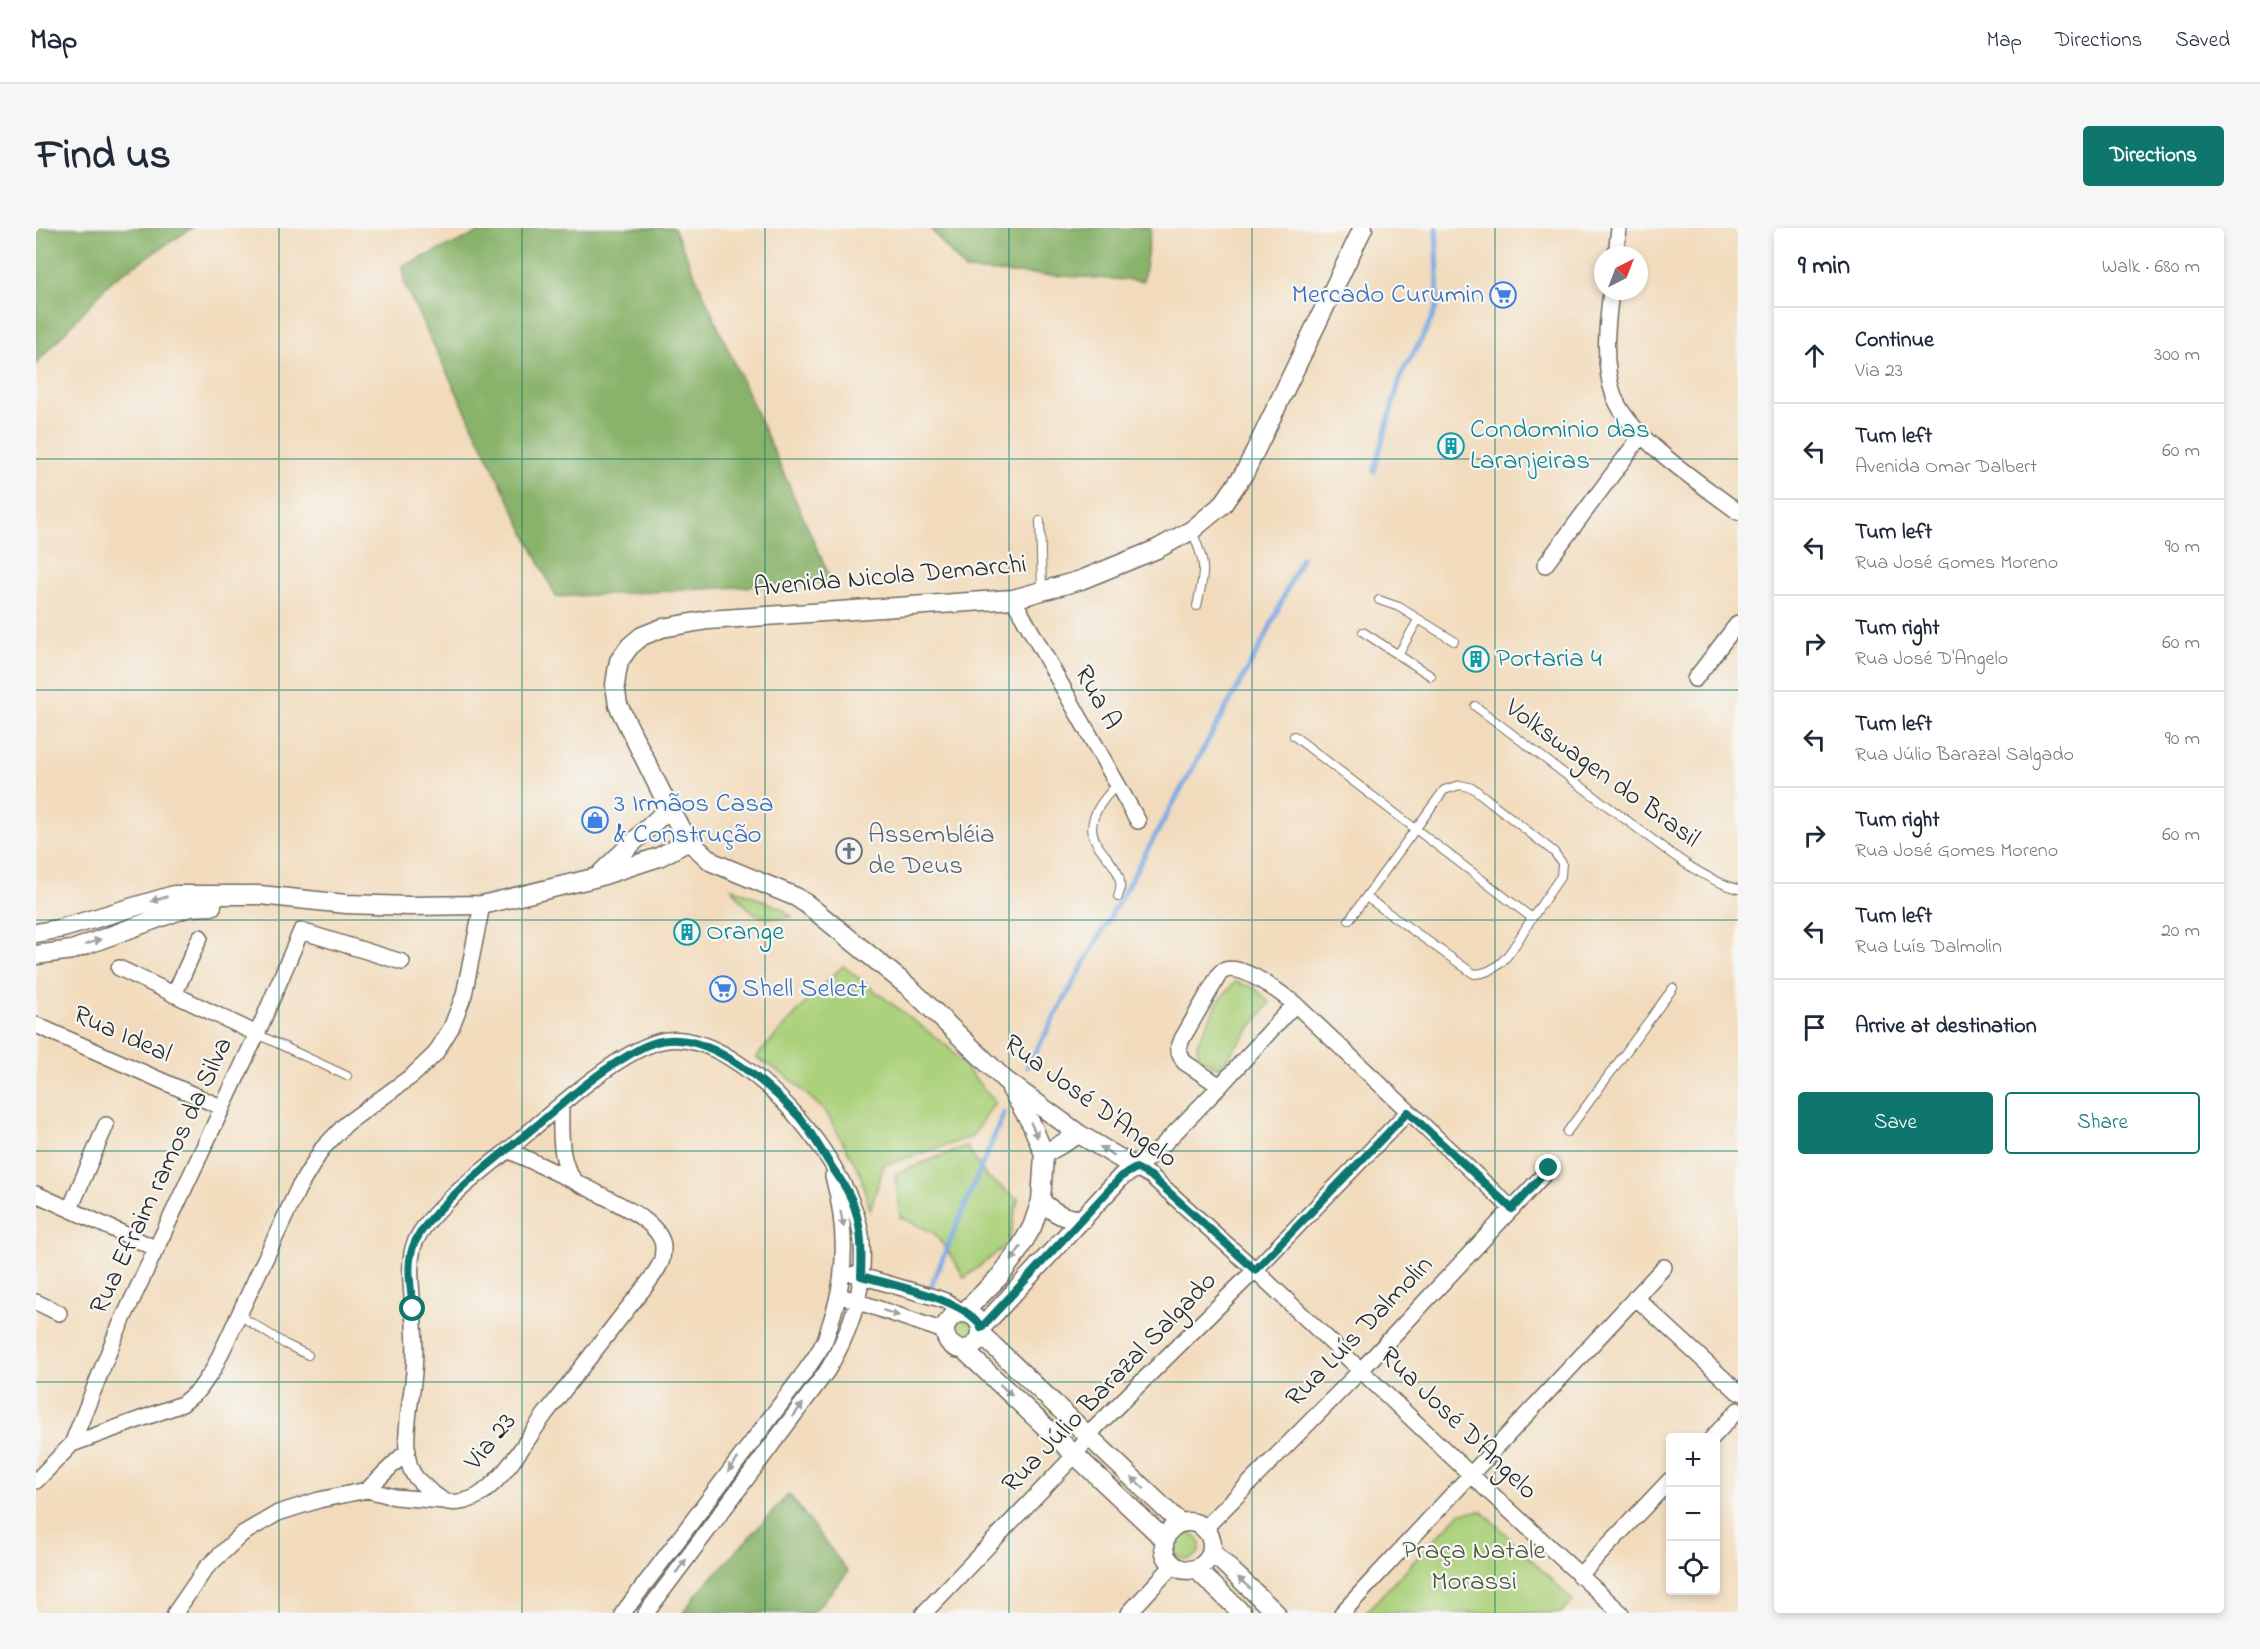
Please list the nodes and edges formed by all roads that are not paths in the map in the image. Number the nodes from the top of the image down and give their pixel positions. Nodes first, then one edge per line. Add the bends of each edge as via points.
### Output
1 (1363, 228) edge
2 (1619, 228) edge
3 (1617, 246) edge
4 (1610, 300) edge
5 (1641, 436) junction
6 (1738, 512) edge
7 (1040, 521) dead end
8 (1192, 530) junction
9 (1545, 565) dead end
10 (1042, 591) junction
11 (1013, 599) junction
12 (1379, 600) dead end
13 (1197, 606) dead end
14 (1419, 620) junction
15 (1738, 623) edge
16 (1363, 632) dead end
17 (1454, 641) dead end
18 (1398, 655) junction
19 (1431, 675) dead end
20 (1695, 679) dead end
21 (1475, 706) dead end
22 (1294, 736) dead end
23 (1117, 785) junction
24 (669, 808) junction
25 (1138, 821) dead end
26 (1417, 830) junction
27 (689, 841) junction
28 (598, 877) junction
29 (1738, 889) edge
30 (1118, 897) dead end
31 (1366, 897) junction
32 (300, 899) junction
33 (482, 905) junction
34 (1532, 918) junction
35 (1349, 920) dead end
36 (36, 933) edge
37 (200, 937) dead end
38 (36, 955) edge
39 (402, 962) dead end
40 (119, 968) dead end
41 (1672, 988) dead end
42 (174, 994) junction
43 (1295, 1004) junction
44 (36, 1025) edge
45 (257, 1034) junction
46 (347, 1076) dead end
47 (1005, 1080) junction
48 (1221, 1086) junction
49 (561, 1106) junction
50 (221, 1107) junction
51 (1408, 1112) junction
52 (106, 1125) dead end
53 (1567, 1132) dead end
54 (1079, 1134) junction
55 (508, 1150) junction
56 (1044, 1154) junction
57 (829, 1162) junction
58 (1136, 1168) junction
59 (1549, 1168) dead end
60 (576, 1182) junction
61 (36, 1194) edge
62 (1041, 1201) junction
63 (70, 1209) junction
64 (1512, 1209) junction
65 (1084, 1219) junction
66 (157, 1249) junction
67 (1664, 1267) dead end
68 (1255, 1270) junction
69 (843, 1271) junction
70 (861, 1276) junction
71 (838, 1296) junction
72 (1635, 1297) junction
73 (857, 1301) junction
74 (36, 1302) edge
75 (963, 1312) junction
76 (59, 1313) dead end
77 (239, 1315) junction
78 (944, 1331) junction
79 (981, 1331) junction
80 (964, 1350) junction
81 (308, 1355) dead end
82 (1362, 1369) junction
83 (1738, 1392) edge
84 (1738, 1410) edge
85 (1716, 1433) edge
86 (1090, 1437) junction
87 (72, 1444) junction
88 (408, 1450) junction
89 (1075, 1455) junction
90 (1471, 1475) junction
91 (36, 1481) edge
92 (1666, 1485) edge
93 (367, 1490) junction
94 (444, 1501) junction
95 (1180, 1523) junction
96 (1205, 1528) junction
97 (1165, 1540) junction
98 (1212, 1552) junction
99 (1173, 1565) junction
100 (1196, 1569) junction
101 (1579, 1576) junction
102 (175, 1613) edge
103 (624, 1613) edge
104 (646, 1613) edge
105 (924, 1613) edge
106 (1129, 1613) edge
107 (1242, 1613) edge
108 (1276, 1613) edge
109 (1342, 1613) edge
110 (1621, 1613) edge

1 - 8 street, Avenida Nicola Demarchi via 1245,472 1223,504
2 - 3 street
4 - 5 street via 1606,344 1614,396
5 - 6 street
5 - 9 street
7 - 10 lane
8 - 10 street, Avenida Nicola Demarchi via 1081,580
8 - 13 lane via 1204,560
10 - 11 street, Avenida Nicola Demarchi
11 - 23 street, Rua A
11 - 24 street, Avenida Nicola Demarchi via 708,620 662,628 642,636 620,661 615,685 618,705
12 - 14 lane
14 - 17 lane
14 - 18 lane
15 - 20 street
16 - 18 lane
18 - 19 lane
21 - 29 lane, Volkswagen do Brasil via 1695,869
22 - 26 lane
23 - 25 street, Rua A
23 - 30 lane via 1101,800 1092,829 1097,846 1119,873 1122,887
24 - 27 street, Avenida Nicola Demarchi
24 - 28 street
26 - 31 lane
26 - 34 lane
26 - 34 lane via 1444,790 1460,785 1473,788 1554,852 1562,863 1561,876
27 - 28 street
27 - 47 street, Rua José D'Angelo via 712,862 808,905 910,988
28 - 33 street
31 - 34 lane via 1474,974 1499,967
31 - 35 lane
32 - 33 street via 399,906
32 -> 36 street via 174,895
38 -> 32 street via 72,950 189,908
33 - 77 street via 464,995 451,1028 435,1054 413,1075 346,1124 322,1149 298,1189
37 - 42 street
39 - 45 street, Rua Efraim ramos da Silva via 301,931
40 - 42 street
41 - 53 lane
42 - 45 street
43 - 48 street
43 - 48 street via 1234,968 1220,973 1178,1050 1184,1062
43 - 51 street
44 - 50 street, Rua Ideal
45 - 46 lane
45 - 50 street, Rua Efraim ramos da Silva
47 - 54 street, Rua José D'Angelo
47 -> 56 street
48 - 58 street
49 - 55 street
49 - 57 street via 617,1062 649,1044 686,1040 713,1050 765,1083 799,1117
49 - 60 street via 561,1144
50 - 66 street, Rua Efraim ramos da Silva
51 - 64 street
51 - 68 street, Rua Júlio Barazal Salgado
52 - 63 street
54 - 56 street
58 -> 54 street, Rua José D'Angelo
55 - 60 street, Via 23
55 - 88 street via 434,1216 414,1243 409,1269 415,1362
56 - 62 street
57 -> 69 street via 844,1231
57 - 70 street via 855,1208 862,1241
58 - 65 street via 1122,1176
58 - 68 street, Rua José D'Angelo via 1151,1176
59 - 64 street, Rua Luís Dalmolin
60 - 94 street, Via 23 via 641,1217 661,1238 662,1260 506,1469 478,1497 464,1502
61 - 63 street
62 - 65 street via 1062,1216
62 -> 75 street via 1017,1253
63 - 66 street
64 - 82 street, Rua Luís Dalmolin
65 - 79 street
66 - 87 street, Rua Efraim ramos da Silva via 116,1334
67 - 72 street
68 - 82 street, Rua José D'Angelo
68 - 86 street, Rua Júlio Barazal Salgado
69 - 70 street
69 - 71 street
70 - 73 street
70 - 75 street via 937,1298
71 - 73 street
71 -> 103 street via 824,1341 801,1377
72 - 83 street
72 - 90 street
73 -> 78 street
104 -> 73 street via 826,1371 841,1345
74 - 76 street
75 - 78 street via 948,1320
75 - 79 street via 975,1317
77 - 81 lane
77 - 87 street via 213,1370 199,1390 182,1404
78 - 80 street via 948,1342
79 - 80 street via 975,1345
79 - 86 street
80 -> 89 street
82 - 90 street, Rua José D'Angelo
82 - 96 street, Rua Luís Dalmolin
84 - 85 street
86 - 89 street, Rua Júlio Barazal Salgado
95 -> 86 street
87 - 91 street
88 - 93 street
88 - 94 street via 412,1474
89 - 97 street
89 - 105 street, Rua Júlio Barazal Salgado
90 - 101 street, Rua José D'Angelo
90 - 109 street
92 - 101 street
93 - 94 street, Via 23
93 - 102 street via 278,1513 242,1534 206,1568
95 - 96 street via 1193,1522
95 - 97 street via 1170,1529
96 - 98 street via 1212,1539
97 - 99 street via 1165,1553
98 - 100 street via 1206,1563
108 -> 98 street
99 - 100 street via 1184,1570
99 - 106 street
100 - 107 street
101 - 110 street, Rua José D'Angelo

